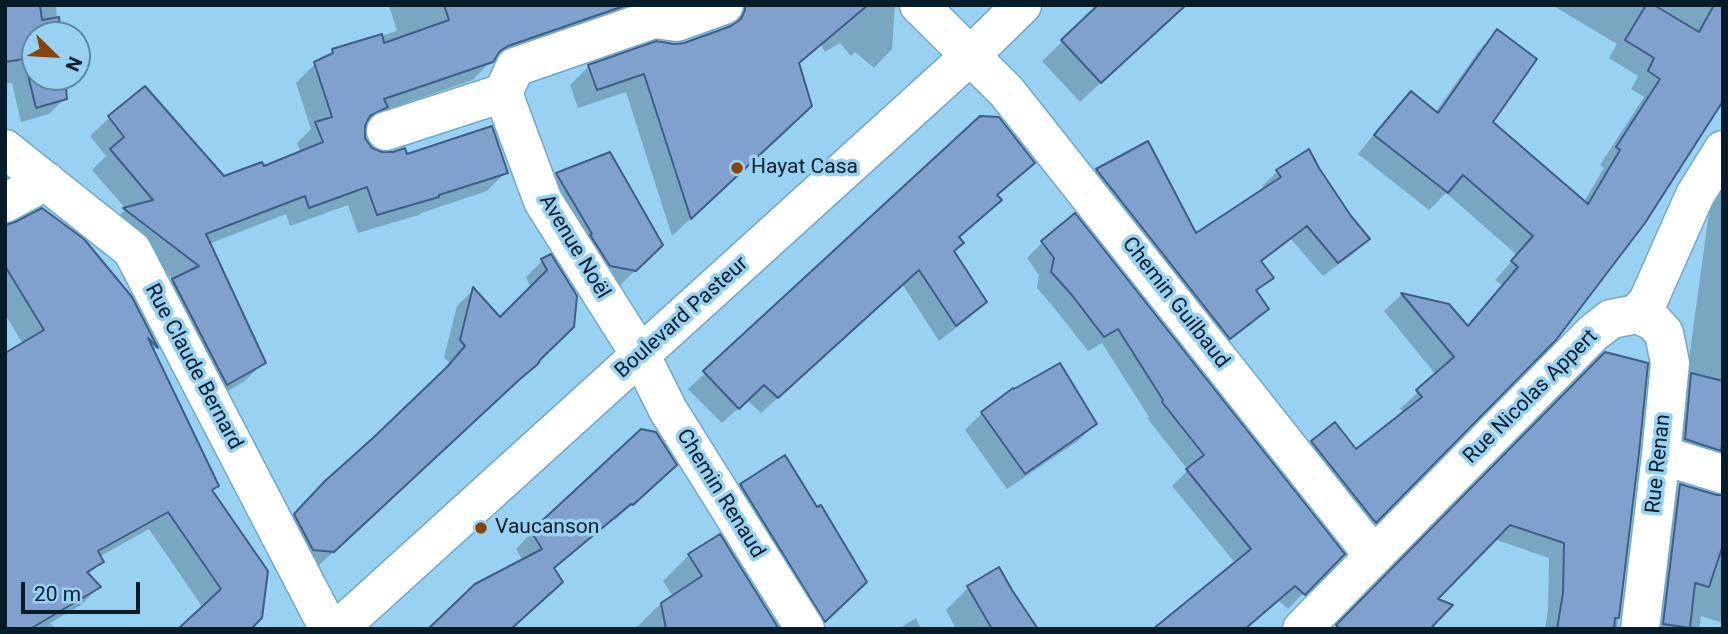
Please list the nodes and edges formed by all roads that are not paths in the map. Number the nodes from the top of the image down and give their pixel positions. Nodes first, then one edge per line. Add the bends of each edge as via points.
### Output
1 (724, 5) edge
2 (919, 5) edge
3 (1023, 5) edge
4 (971, 55) junction
5 (503, 93) junction
6 (386, 131) dead end
7 (5, 149) edge
8 (1723, 150) edge
9 (46, 181) junction
10 (5, 203) edge
11 (1637, 314) junction
12 (641, 356) junction
13 (1661, 454) junction
14 (1723, 474) edge
15 (1374, 556) junction
16 (329, 629) edge
17 (338, 629) edge
18 (805, 629) edge
19 (1302, 629) edge
20 (1640, 629) edge

1 - 5 street via 677,22 654,19 515,66
2 - 4 street, Chemin Guilbaud
3 - 4 street, Boulevard Pasteur
4 - 12 street, Boulevard Pasteur
4 - 15 street, Chemin Guilbaud via 1006,91
5 - 6 street
5 - 12 street, Avenue Noël via 543,201
7 - 9 street, Rue Claude Bernard
8 - 11 street via 1695,195 1648,300
9 - 10 street
9 - 16 street, Rue Claude Bernard via 132,250
11 - 13 street, Rue Renan via 1664,333 1670,363
11 - 15 street, Rue Nicolas Appert via 1611,319 1593,333
12 - 17 street, Boulevard Pasteur
12 - 18 street, Chemin Renaud via 668,410
13 - 14 street
13 - 20 street, Rue Renan
15 - 19 street, Rue Nicolas Appert

